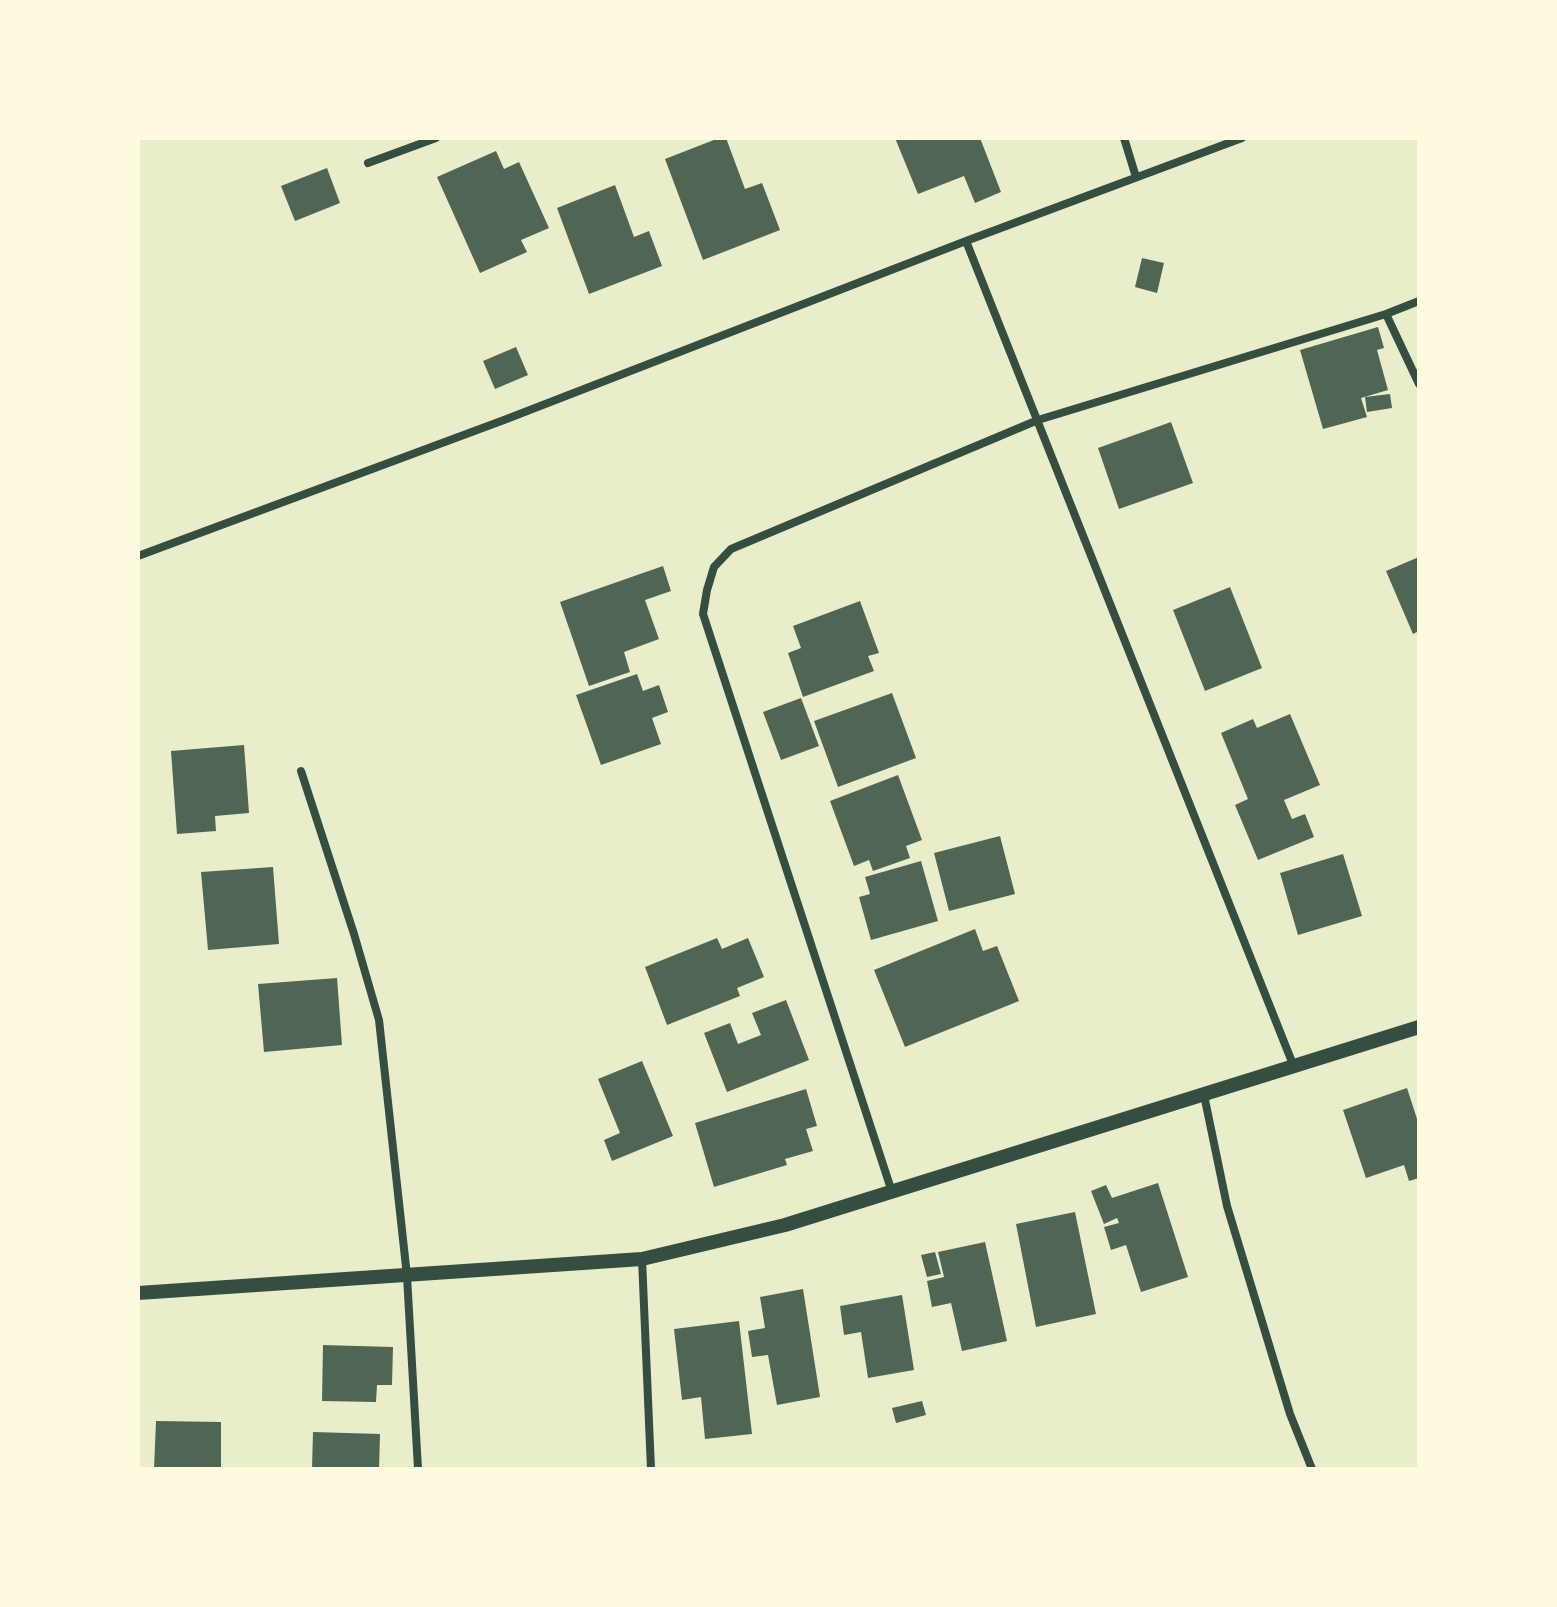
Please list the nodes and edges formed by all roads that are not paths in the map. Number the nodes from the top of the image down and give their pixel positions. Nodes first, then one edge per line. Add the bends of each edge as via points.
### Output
1 (436, 138) edge
2 (1124, 138) edge
3 (1242, 138) edge
4 (368, 163) dead end
5 (1136, 177) junction
6 (966, 241) junction
7 (1419, 301) edge
8 (1386, 314) junction
9 (1419, 384) edge
10 (1038, 420) junction
11 (138, 556) edge
12 (301, 771) dead end
13 (1419, 1027) edge
14 (1294, 1067) junction
15 (1204, 1095) junction
16 (892, 1192) junction
17 (642, 1259) junction
18 (407, 1276) junction
19 (138, 1293) edge
20 (418, 1469) edge
21 (651, 1469) edge
22 (1312, 1469) edge

1 - 4 street
2 - 5 street
3 - 5 street
5 - 6 street
6 - 10 street
6 - 11 street
7 - 8 street
8 - 9 street
8 - 10 street
10 - 14 street
10 - 16 street via 731,549 714,567 707,590 703,614
12 - 18 street via 379,1020
13 - 14 street
14 - 15 street
15 - 16 street
15 - 22 street via 1227,1206 1290,1414
16 - 17 street via 785,1225
17 - 18 street
17 - 21 street
18 - 19 street
18 - 20 street

